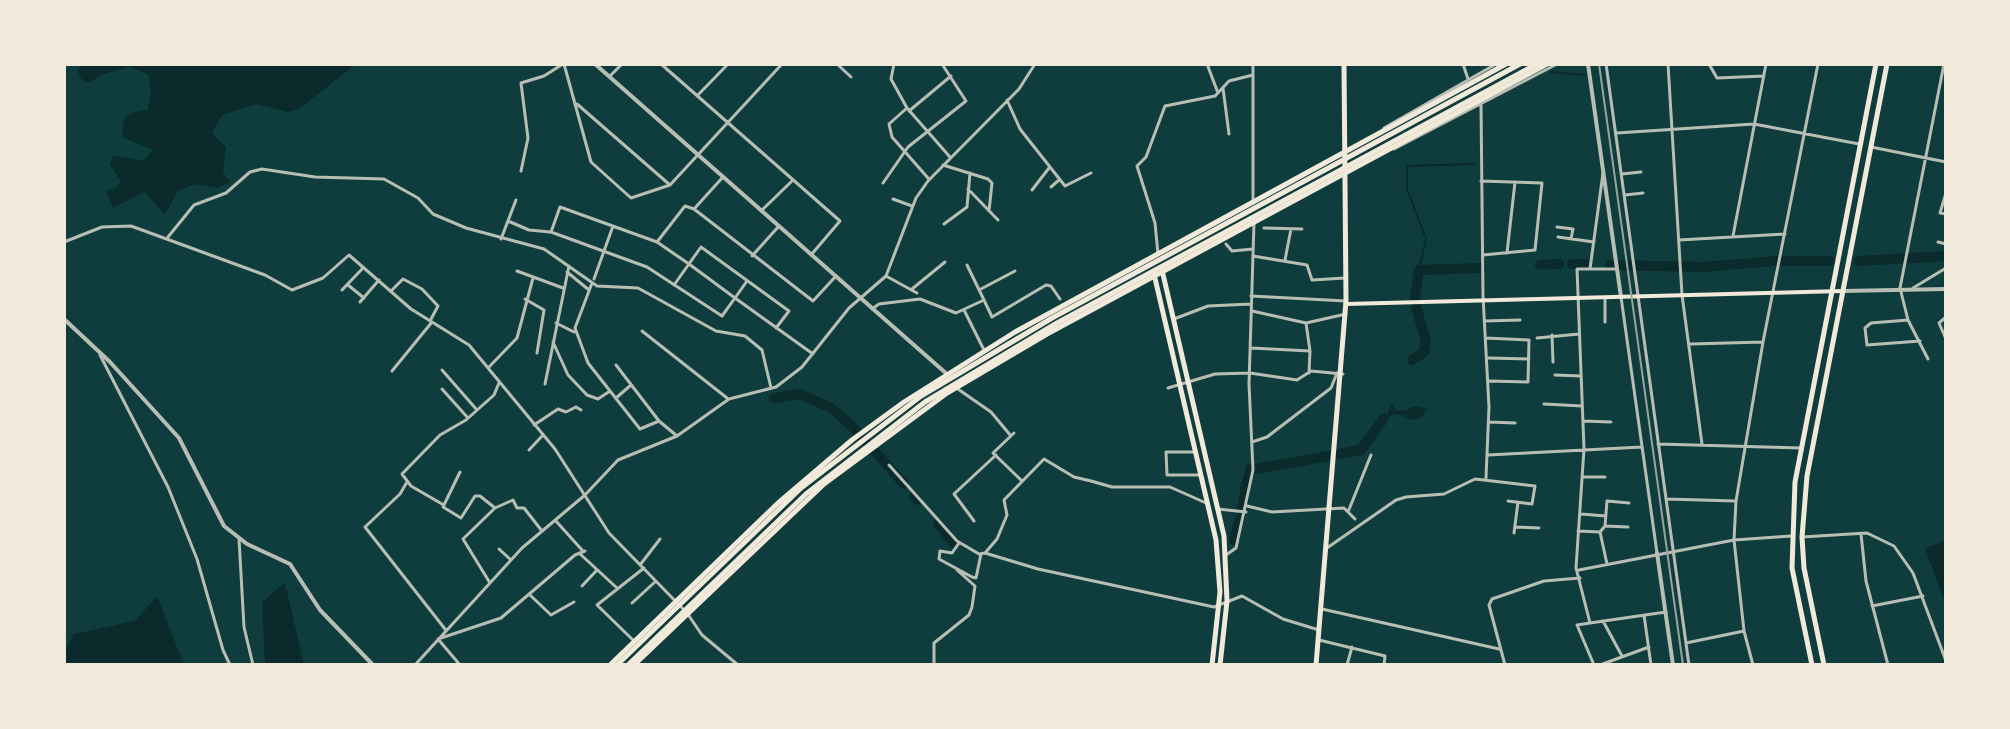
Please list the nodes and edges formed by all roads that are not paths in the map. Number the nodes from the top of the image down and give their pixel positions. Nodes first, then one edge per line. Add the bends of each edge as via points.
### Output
1 (564, 64) edge
2 (595, 64) edge
3 (622, 64) edge
4 (661, 64) edge
5 (674, 64) edge
6 (728, 64) edge
7 (782, 64) edge
8 (837, 64) edge
9 (894, 64) edge
10 (942, 64) edge
11 (1035, 64) edge
12 (1207, 64) edge
13 (1253, 64) edge
14 (1344, 64) edge
15 (1463, 64) edge
16 (1496, 64) edge
17 (1520, 64) edge
18 (1538, 64) edge
19 (1547, 64) edge
20 (1557, 64) edge
21 (1588, 64) edge
22 (1606, 64) edge
23 (1668, 64) edge
24 (1709, 64) edge
25 (1766, 64) edge
26 (1818, 64) edge
27 (1876, 64) edge
28 (1887, 64) edge
29 (1944, 64) edge
30 (1508, 67) edge
31 (668, 70) junction
32 (1253, 75) junction
33 (951, 76) junction
34 (1764, 76) junction
35 (609, 77) junction
36 (851, 77) dead end
37 (1468, 79) junction
38 (1223, 88) junction
39 (1218, 93) junction
40 (697, 96) junction
41 (1007, 100) junction
42 (574, 102) junction
43 (1481, 104) junction
44 (908, 110) junction
45 (726, 122) junction
46 (1754, 124) junction
47 (1672, 129) junction
48 (927, 132) junction
49 (1617, 133) junction
50 (1229, 134) dead end
51 (1805, 134) junction
52 (1371, 138) junction
53 (1861, 144) junction
54 (1871, 147) junction
55 (904, 152) junction
56 (1344, 152) junction
57 (1385, 153) junction
58 (697, 154) junction
59 (950, 157) junction
60 (1926, 158) junction
61 (1946, 162) edge
62 (943, 165) junction
63 (1049, 168) junction
64 (521, 171) dead end
65 (1603, 172) junction
66 (1641, 172) dead end
67 (970, 173) junction
68 (1091, 173) dead end
69 (1345, 174) junction
70 (1622, 174) junction
71 (723, 177) junction
72 (929, 179) junction
73 (793, 180) junction
74 (1059, 180) junction
75 (1481, 181) junction
76 (1515, 182) junction
77 (883, 183) dead end
78 (670, 185) junction
79 (1051, 187) dead end
80 (968, 189) junction
81 (1032, 190) dead end
82 (1643, 193) dead end
83 (1946, 193) edge
84 (1625, 195) junction
85 (893, 199) dead end
86 (516, 200) dead end
87 (1253, 202) junction
88 (912, 206) junction
89 (694, 209) junction
90 (761, 211) junction
91 (989, 211) junction
92 (1946, 214) edge
93 (998, 220) dead end
94 (508, 221) junction
95 (1254, 222) junction
96 (944, 224) dead end
97 (613, 226) junction
98 (779, 226) junction
99 (1557, 227) dead end
100 (1264, 228) dead end
101 (1291, 229) junction
102 (1302, 229) dead end
103 (551, 232) junction
104 (1785, 234) junction
105 (1733, 236) junction
106 (168, 237) junction
107 (1558, 237) dead end
108 (501, 239) junction
109 (1571, 239) junction
110 (1679, 240) junction
111 (64, 242) edge
112 (657, 242) junction
113 (1594, 242) junction
114 (1938, 242) dead end
115 (1226, 244) dead end
116 (1946, 244) edge
117 (1253, 249) junction
118 (604, 251) junction
119 (1507, 253) junction
120 (1158, 254) junction
121 (811, 255) junction
122 (1483, 255) junction
123 (752, 256) junction
124 (1253, 256) junction
125 (1150, 259) junction
126 (1285, 261) junction
127 (945, 262) dead end
128 (689, 264) junction
129 (967, 265) dead end
130 (569, 266) junction
131 (1616, 266) junction
132 (363, 268) junction
133 (1946, 268) edge
134 (1590, 269) junction
135 (517, 271) dead end
136 (567, 271) junction
137 (1015, 271) dead end
138 (1162, 271) junction
139 (836, 276) junction
140 (886, 276) junction
141 (1154, 276) junction
142 (533, 278) junction
143 (1346, 278) junction
144 (379, 280) junction
145 (593, 281) junction
146 (747, 281) junction
147 (347, 284) junction
148 (674, 285) junction
149 (563, 288) junction
150 (1900, 288) junction
151 (1913, 288) junction
152 (912, 289) junction
153 (1945, 289) edge
154 (342, 290) dead end
155 (392, 290) junction
156 (589, 290) junction
157 (979, 290) junction
158 (1831, 291) junction
159 (1843, 291) junction
160 (917, 293) dead end
161 (1774, 293) junction
162 (1682, 295) junction
163 (1251, 296) junction
164 (1638, 296) junction
165 (1605, 297) junction
166 (1621, 297) junction
167 (1945, 297) edge
168 (364, 298) junction
169 (735, 298) junction
170 (1577, 298) junction
171 (525, 299) junction
172 (861, 299) junction
173 (1060, 299) dead end
174 (984, 300) junction
175 (1485, 301) junction
176 (360, 302) dead end
177 (1346, 303) junction
178 (1251, 304) junction
179 (872, 309) junction
180 (964, 310) junction
181 (1250, 310) junction
182 (1346, 314) junction
183 (1946, 317) edge
184 (64, 319) edge
185 (1174, 319) junction
186 (1520, 320) dead end
187 (1908, 320) junction
188 (1485, 321) junction
189 (431, 322) junction
190 (1605, 322) dead end
191 (556, 323) junction
192 (1306, 323) junction
193 (776, 328) junction
194 (642, 331) dead end
195 (575, 332) junction
196 (1579, 334) junction
197 (1552, 335) junction
198 (1486, 338) junction
199 (1537, 338) dead end
200 (1946, 339) edge
201 (1920, 341) junction
202 (553, 342) junction
203 (1763, 342) junction
204 (1690, 344) junction
205 (761, 348) junction
206 (1250, 348) junction
207 (984, 350) junction
208 (100, 351) junction
209 (1310, 351) junction
210 (537, 353) dead end
211 (756, 354) dead end
212 (813, 354) junction
213 (1487, 358) junction
214 (1529, 359) junction
215 (1928, 359) dead end
216 (1553, 362) dead end
217 (616, 365) dead end
218 (487, 368) junction
219 (442, 370) dead end
220 (392, 371) dead end
221 (1250, 373) junction
222 (1309, 373) junction
223 (947, 374) junction
224 (1340, 374) junction
225 (1555, 375) dead end
226 (1581, 376) junction
227 (1488, 381) junction
228 (499, 383) junction
229 (1188, 383) junction
230 (545, 384) dead end
231 (631, 385) junction
232 (1181, 385) junction
233 (457, 387) junction
234 (955, 387) junction
235 (771, 388) junction
236 (1168, 388) dead end
237 (442, 389) dead end
238 (610, 391) junction
239 (448, 395) junction
240 (616, 398) junction
241 (729, 399) junction
242 (1544, 404) dead end
243 (1582, 406) junction
244 (477, 410) junction
245 (581, 410) dead end
246 (468, 418) junction
247 (659, 421) junction
248 (1583, 421) junction
249 (1489, 422) junction
250 (1611, 422) dead end
251 (1515, 423) dead end
252 (534, 425) junction
253 (543, 435) junction
254 (677, 436) junction
255 (1252, 442) junction
256 (1658, 444) junction
257 (1702, 444) junction
258 (1642, 447) junction
259 (1745, 448) junction
260 (1801, 448) junction
261 (1584, 449) junction
262 (529, 450) dead end
263 (1197, 452) junction
264 (996, 455) junction
265 (1371, 455) dead end
266 (1488, 455) junction
267 (889, 465) dead end
268 (460, 472) dead end
269 (1203, 475) junction
270 (1583, 477) junction
271 (1605, 477) dead end
272 (1486, 478) junction
273 (1022, 481) junction
274 (407, 482) junction
275 (585, 495) junction
276 (1667, 499) junction
277 (1508, 501) dead end
278 (1736, 501) junction
279 (1518, 502) junction
280 (1210, 503) junction
281 (1629, 503) dead end
282 (442, 504) junction
283 (1247, 506) junction
284 (495, 508) junction
285 (1330, 508) junction
286 (1218, 509) junction
287 (1246, 512) junction
288 (1348, 512) junction
289 (1580, 514) junction
290 (1606, 516) junction
291 (1355, 519) dead end
292 (555, 520) junction
293 (974, 521) dead end
294 (1605, 526) junction
295 (1515, 527) junction
296 (1628, 527) dead end
297 (1539, 528) dead end
298 (542, 531) junction
299 (1578, 531) junction
300 (1600, 532) junction
301 (1514, 533) dead end
302 (1861, 534) junction
303 (1791, 536) junction
304 (1802, 537) junction
305 (239, 539) junction
306 (660, 539) dead end
307 (1734, 540) junction
308 (959, 543) junction
309 (1327, 548) junction
310 (499, 549) dead end
311 (1674, 551) junction
312 (582, 552) junction
313 (983, 553) junction
314 (1657, 553) junction
315 (1226, 555) junction
316 (511, 560) junction
317 (1607, 564) junction
318 (642, 566) junction
319 (597, 570) junction
320 (957, 570) dead end
321 (1579, 570) junction
322 (1581, 578) junction
323 (656, 581) junction
324 (490, 583) junction
325 (582, 586) dead end
326 (617, 588) junction
327 (530, 595) junction
328 (1923, 596) junction
329 (675, 601) junction
330 (1227, 601) junction
331 (574, 602) dead end
332 (632, 603) dead end
333 (1219, 605) junction
334 (1872, 606) junction
335 (1322, 609) junction
336 (1666, 612) junction
337 (687, 613) junction
338 (1644, 615) junction
339 (1603, 621) junction
340 (1590, 623) junction
341 (446, 630) junction
342 (1320, 630) junction
343 (1744, 631) junction
344 (438, 639) junction
345 (1319, 640) junction
346 (634, 641) junction
347 (1686, 643) junction
348 (1352, 647) junction
349 (1649, 647) junction
350 (1499, 649) junction
351 (1622, 656) junction
352 (1946, 661) edge
353 (230, 665) edge
354 (253, 665) edge
355 (373, 665) edge
356 (415, 665) edge
357 (460, 665) edge
358 (610, 665) edge
359 (617, 665) edge
360 (628, 665) edge
361 (634, 665) edge
362 (738, 665) edge
363 (934, 665) edge
364 (1212, 665) edge
365 (1220, 665) edge
366 (1316, 665) edge
367 (1347, 665) edge
368 (1384, 665) edge
369 (1505, 665) edge
370 (1594, 665) edge
371 (1600, 665) edge
372 (1651, 665) edge
373 (1673, 665) edge
374 (1689, 665) edge
375 (1753, 665) edge
376 (1812, 665) edge
377 (1824, 665) edge
378 (1888, 665) edge

1 - 42 street
1 - 64 street via 521,83 528,138
2 - 35 street
3 - 35 street
4 - 31 street
5 - 31 street
6 - 40 street
7 - 45 street
8 - 36 street
9 - 44 street via 891,79
10 - 33 street
11 - 41 street
12 - 39 street
13 - 32 street
14 - 56 main road
15 - 37 street
16 - 37 street
17 - 30 main road
18 - 360 main road via 1057,323 925,402 806,494
19 - 57 main road
20 - 43 street
21 - 65 street
22 - 49 street
23 - 47 street
24 - 34 street via 1717,78
25 - 34 street
26 - 51 street
27 - 53 main road
28 - 54 main road
29 - 60 street
30 - 52 main road
30 - 359 main road via 1041,324 921,396 801,488
31 - 40 street
32 - 38 street via 1229,81
32 - 87 street
33 - 44 street
33 - 48 street via 966,101
34 - 46 street
35 - 58 street
37 - 52 street
38 - 39 street
38 - 50 street
39 - 120 street via 1165,106 1146,157 1137,166 1155,223
40 - 45 street
41 - 59 street
41 - 63 street via 1020,129
42 - 78 street
42 - 78 street via 591,162 631,198
43 - 57 street
43 - 75 street
44 - 48 street
44 - 55 street via 889,124
45 - 58 street
45 - 73 street
46 - 47 street
46 - 51 street
46 - 105 street
47 - 49 street
47 - 110 street
48 - 55 street
48 - 59 street
49 - 70 street
51 - 53 street
51 - 104 street
52 - 56 main road
53 - 158 main road
54 - 60 street
54 - 159 main road
55 - 72 street
55 - 77 street
56 - 69 main road
56 - 87 main road
57 - 69 main road
58 - 71 street
58 - 78 street
59 - 62 street
60 - 61 street
60 - 150 street
62 - 67 street
62 - 72 street
63 - 74 street
63 - 81 street
65 - 113 street
65 - 131 street
66 - 70 street
67 - 80 street
67 - 91 street via 992,183
68 - 74 street via 1065,186
69 - 95 main road
69 - 143 main road
70 - 84 street
71 - 89 street
71 - 90 street
72 - 88 street
73 - 90 street
73 - 121 street via 840,221
74 - 79 street
75 - 76 street
75 - 122 street
76 - 119 street
76 - 119 street via 1542,183 1535,250
80 - 91 street
80 - 96 street via 967,207
82 - 84 street
83 - 92 street via 1940,213
84 - 164 street
85 - 88 street
86 - 94 street
87 - 95 street
87 - 120 main road
88 - 140 street
89 - 112 street via 685,206
89 - 123 street
90 - 98 street
91 - 93 street
94 - 103 street
94 - 108 street
95 - 117 street
95 - 138 main road
97 - 103 street via 560,207
97 - 112 street
97 - 118 street
98 - 121 street
98 - 123 street
99 - 109 street via 1573,229
100 - 101 street
101 - 102 street
101 - 126 street
103 - 118 street
104 - 105 street
104 - 161 street
105 - 110 street
106 - 108 street via 194,205 226,193 250,172 262,169 384,179 418,198 433,214
106 - 111 street via 131,226 102,227
106 - 132 street via 179,246 265,275 289,290 323,278 349,255
107 - 109 street
108 - 130 street via 544,249
109 - 113 street
110 - 162 street
112 - 128 street
113 - 134 street
114 - 116 street
115 - 117 street via 1232,251
117 - 124 street
118 - 145 street
118 - 148 street via 647,267
119 - 122 street
120 - 125 main road
120 - 138 main road
121 - 139 street
122 - 175 street
123 - 139 street via 813,301
124 - 126 street
124 - 163 street
125 - 141 main road
125 - 207 main road
126 - 143 street via 1307,265 1312,280
127 - 152 street
128 - 146 street via 701,247
128 - 148 street
128 - 169 street
129 - 157 street
130 - 136 street
130 - 145 street
131 - 134 street
131 - 166 street
132 - 144 street
132 - 147 street
133 - 151 street
134 - 170 street via 1577,269
135 - 142 street
136 - 149 street
136 - 156 street
137 - 157 street
138 - 141 main road
138 - 185 main road
139 - 172 street
140 - 152 street
140 - 172 street
141 - 232 main road
141 - 234 main road
142 - 149 street
142 - 171 street
143 - 177 main road
144 - 155 street
144 - 168 street
145 - 156 street
145 - 205 street via 605,288 638,288 716,331 742,334
146 - 169 street
146 - 193 street via 789,311
147 - 154 street
147 - 168 street
148 - 169 street via 722,316
149 - 191 street
150 - 151 street
150 - 159 street
150 - 187 street
151 - 153 street
152 - 160 street
153 - 167 street
155 - 189 street
155 - 189 street via 403,279 422,289 438,306
156 - 195 street
157 - 174 street
158 - 159 main road
158 - 161 main road
158 - 260 main road
159 - 304 main road via 1807,476
161 - 162 main road
161 - 203 street
162 - 164 main road
162 - 204 street
163 - 177 street
163 - 178 street
164 - 166 main road
164 - 256 street
165 - 166 main road
165 - 170 main road
165 - 190 street
166 - 258 street
168 - 176 street
169 - 193 street
170 - 175 main road
170 - 196 street
171 - 210 street via 544,310
171 - 218 street via 517,338
172 - 179 street
172 - 212 street
173 - 174 street via 1046,285 992,317
174 - 180 street
175 - 177 main road
175 - 188 street
177 - 182 main road
178 - 181 street
178 - 185 street via 1208,306
179 - 180 street via 920,299 956,313
179 - 223 street
180 - 207 street
181 - 192 street
181 - 206 street
182 - 192 street
182 - 224 main road
183 - 200 street via 1939,323
184 - 208 street
185 - 229 main road
186 - 188 street
187 - 201 street
187 - 201 street via 1871,323 1865,328 1867,345
188 - 198 street
189 - 218 street via 469,345
189 - 220 street
191 - 195 street
191 - 202 street
192 - 209 street
193 - 212 street
194 - 241 street
195 - 238 street via 588,363
196 - 197 street
196 - 226 street
197 - 199 street
197 - 216 street
198 - 213 street
198 - 214 street via 1529,340
201 - 215 street
202 - 230 street
202 - 238 street via 568,375 587,395 598,399
203 - 204 street
203 - 259 street
204 - 257 street
205 - 211 street
205 - 235 street
206 - 209 street
206 - 221 street
207 - 223 main road
208 - 305 street via 179,438 224,526
208 - 353 street via 100,361 123,395 168,487
209 - 222 street
212 - 235 street
213 - 214 street
213 - 227 street
214 - 227 street via 1528,382
217 - 231 street
218 - 228 street
219 - 233 street
221 - 222 street via 1297,380
221 - 229 street via 1215,374
221 - 255 street
222 - 224 street
223 - 234 street
223 - 329 main road via 852,440
224 - 255 street via 1331,388 1267,437
224 - 285 main road
225 - 226 street
226 - 243 street
227 - 249 street
228 - 244 street
228 - 252 street
229 - 232 street
229 - 286 main road
231 - 240 street
231 - 247 street
232 - 236 street
232 - 263 main road
233 - 239 street
233 - 244 street
234 - 264 street via 991,412 1012,435
234 - 337 main road via 863,453
235 - 241 street
237 - 239 street
238 - 240 street
239 - 246 street
240 - 247 street via 640,429
241 - 254 street
242 - 243 street
243 - 248 street
244 - 246 street
245 - 252 street via 558,409
246 - 274 street via 440,435 402,474
247 - 254 street
248 - 250 street
248 - 261 street
249 - 251 street
249 - 266 street
252 - 253 street
253 - 262 street
253 - 275 street
254 - 275 street via 626,455
255 - 283 street
256 - 257 street
256 - 276 street
257 - 259 street
258 - 261 street
258 - 314 street
259 - 260 street
259 - 278 street
260 - 303 main road
261 - 266 street
261 - 270 street
263 - 269 main road
263 - 269 street via 1166,452 1167,475
264 - 273 street
264 - 293 street via 954,494
265 - 288 street
266 - 272 street
267 - 308 street
268 - 282 street
269 - 280 main road
270 - 271 street
270 - 289 street
272 - 279 street via 1535,486 1532,504
272 - 309 street via 1464,482 1444,494 1396,500
273 - 280 street via 1044,459 1074,477 1112,487 1170,487
273 - 313 street via 1004,500 1002,529
274 - 282 street
274 - 341 street via 365,527
275 - 292 street
275 - 318 street via 609,533
276 - 278 street
276 - 311 street
277 - 279 street
278 - 307 street
279 - 295 street
280 - 333 main road
281 - 290 street via 1607,501
282 - 284 street via 461,518 475,496
283 - 285 street via 1272,512
283 - 287 street
284 - 298 street via 513,500
284 - 324 street via 463,539
285 - 288 street
285 - 309 main road
286 - 287 street
286 - 315 main road
287 - 315 street via 1236,548
288 - 291 street
289 - 290 street
289 - 299 street
290 - 294 street
292 - 298 street
292 - 312 street
294 - 296 street
294 - 300 street
295 - 297 street
295 - 301 street
298 - 316 street
299 - 300 street
299 - 321 street
300 - 317 street
302 - 304 street
302 - 328 street via 1894,546
302 - 334 street
303 - 307 street
303 - 376 main road via 1795,591
304 - 377 main road via 1807,590
305 - 354 street via 244,627
305 - 355 street via 290,564 320,610
306 - 318 street
307 - 311 street
307 - 343 street
308 - 313 street
308 - 313 street via 952,553 940,551 939,559 976,578
309 - 335 main road
310 - 316 street
311 - 314 street
311 - 347 street
312 - 319 street
312 - 327 street
313 - 333 street
314 - 317 street
314 - 336 street
315 - 330 main road
316 - 324 street
317 - 321 street
318 - 323 street
318 - 326 street
319 - 325 street
319 - 326 street
320 - 363 street via 975,586 972,607 934,643
321 - 322 street
322 - 340 street
322 - 350 street via 1544,581 1492,599
323 - 329 street
323 - 332 street
324 - 341 street
326 - 346 street via 597,605
327 - 331 street via 551,615
327 - 344 street via 501,618
328 - 334 street
328 - 352 street
329 - 337 street
329 - 346 main road
330 - 333 street
330 - 342 street via 1242,596 1283,619
330 - 365 main road
333 - 364 main road
334 - 378 street
335 - 342 main road
335 - 350 street
336 - 338 street
336 - 373 street
337 - 361 main road
337 - 362 street via 702,635
338 - 339 street
338 - 349 street
339 - 340 street
339 - 351 street
340 - 370 street via 1577,625
341 - 344 street
342 - 345 main road
343 - 347 street
343 - 375 street
344 - 356 street
344 - 357 street
345 - 348 street
345 - 366 main road
346 - 358 main road
347 - 374 street
348 - 367 street
348 - 368 street via 1385,656
349 - 351 street
349 - 372 street
350 - 369 street
351 - 371 street

